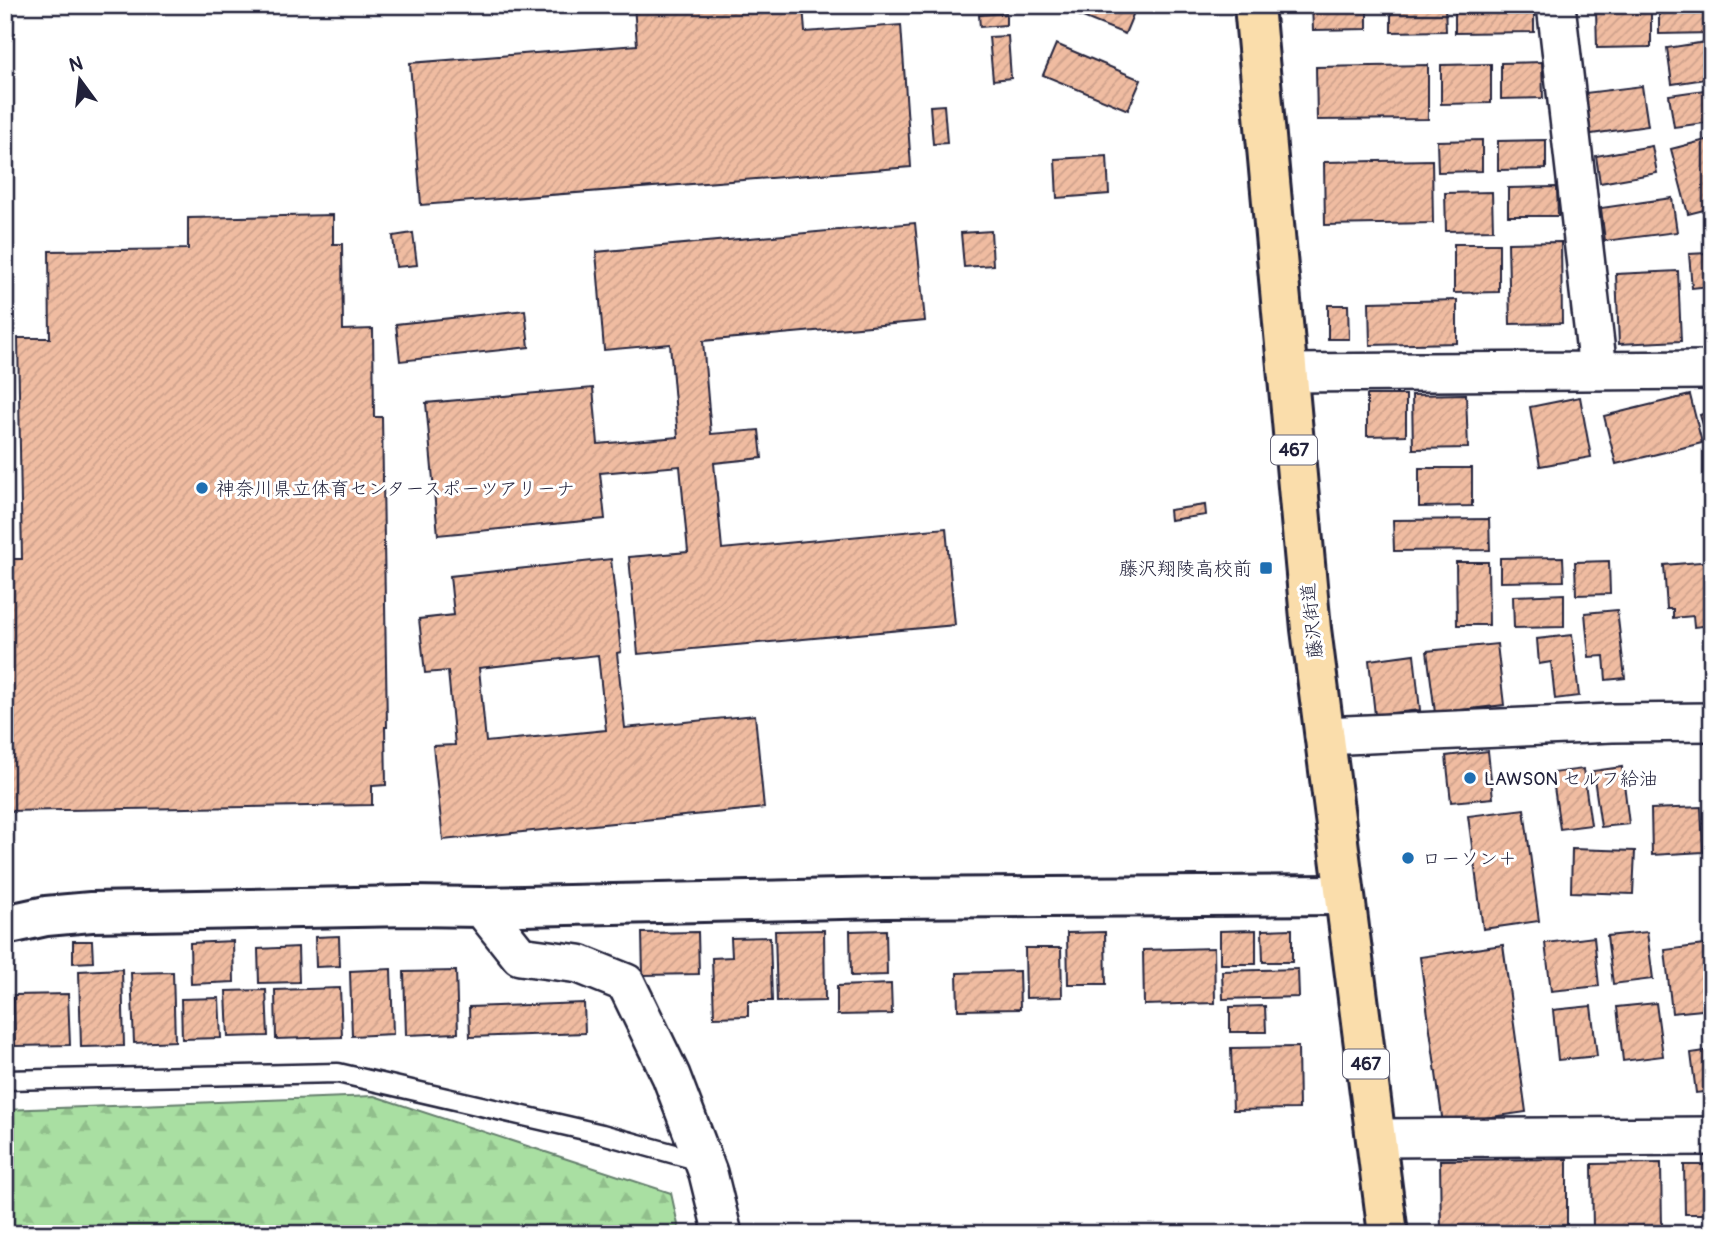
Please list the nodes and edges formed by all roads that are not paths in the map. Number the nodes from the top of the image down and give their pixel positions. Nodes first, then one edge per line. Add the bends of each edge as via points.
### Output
1 (1254, 5) edge
2 (1556, 5) edge
3 (1598, 370) junction
4 (1712, 370) edge
5 (1287, 373) junction
6 (1712, 722) edge
7 (1324, 736) junction
8 (1344, 894) junction
9 (481, 907) junction
10 (5, 925) edge
11 (5, 1080) edge
12 (1712, 1136) edge
13 (1377, 1138) junction
14 (704, 1162) junction
15 (723, 1234) edge
16 (1388, 1234) edge

1 - 5 highway, 藤沢街道 / 467
2 - 3 street
3 - 4 street
3 - 5 street
5 - 7 highway, 藤沢街道 / 467
6 - 7 street
7 - 8 highway, 藤沢街道 / 467
8 - 9 street
8 - 13 highway, 藤沢街道 / 467
9 - 10 street via 91,912
9 - 14 street via 520,956 579,964 626,983 671,1076
11 - 14 lane via 338,1073
12 - 13 street
13 - 16 highway, 藤沢街道 / 467
14 - 15 street

